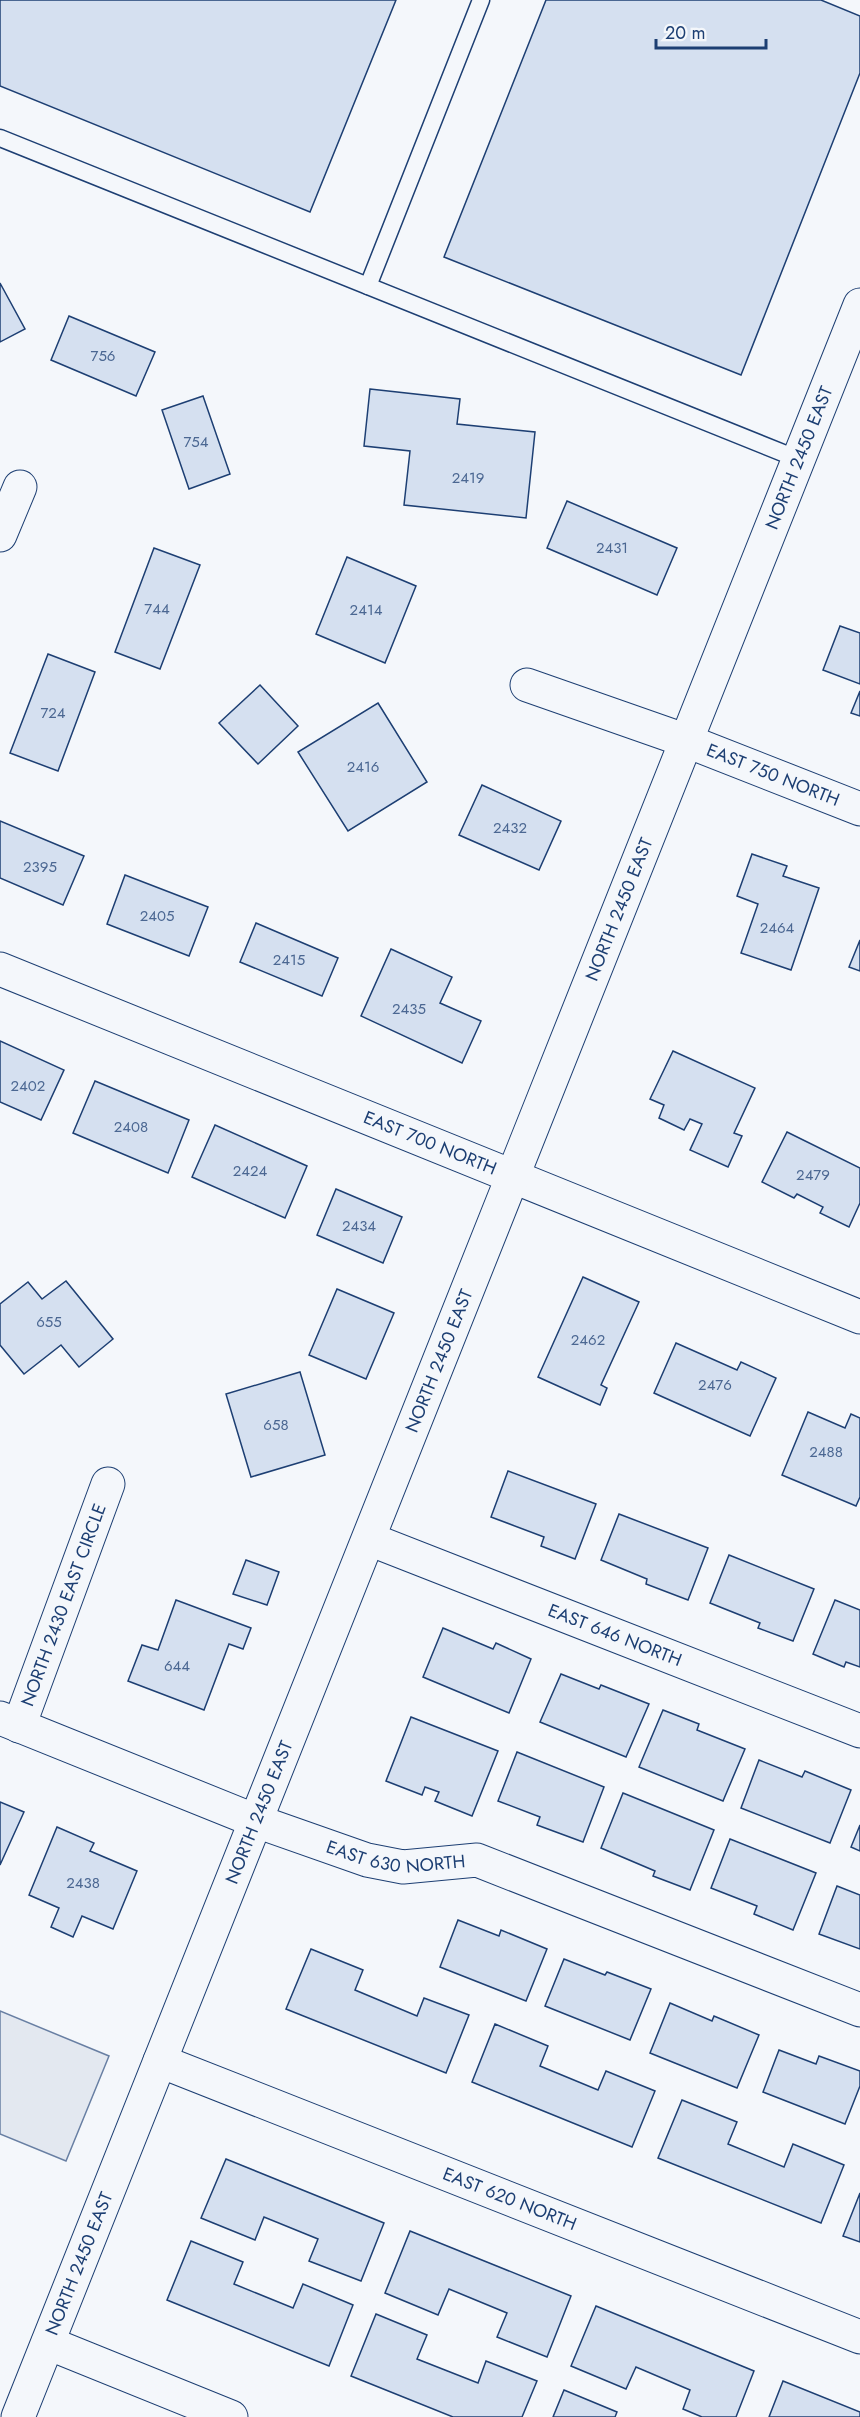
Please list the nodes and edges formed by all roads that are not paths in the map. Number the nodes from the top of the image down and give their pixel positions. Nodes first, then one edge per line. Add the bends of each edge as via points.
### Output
1 (481, 0) edge
2 (0, 138) edge
3 (368, 286) junction
4 (860, 305) edge
5 (798, 459) junction
6 (20, 487) dead end
7 (0, 535) edge
8 (527, 685) dead end
9 (687, 741) junction
10 (860, 809) edge
11 (0, 969) edge
12 (513, 1177) junction
13 (860, 1317) edge
14 (108, 1484) dead end
15 (369, 1539) junction
16 (10, 1722) edge
17 (860, 1731) edge
18 (256, 1821) junction
19 (860, 2010) edge
20 (160, 2061) junction
21 (860, 2337) edge
22 (48, 2343) junction
23 (18, 2417) edge
24 (231, 2417) edge

1 - 3 lane
2 - 3 lane
3 - 5 lane
4 - 5 street, NORTH 2450 EAST
5 - 9 street, NORTH 2450 EAST
6 - 7 street
8 - 9 street, EAST 750 NORTH
9 - 10 street, EAST 750 NORTH
9 - 12 street, NORTH 2450 EAST
11 - 12 street, EAST 700 NORTH
12 - 13 street, EAST 700 NORTH
12 - 15 street, NORTH 2450 EAST
14 - 16 street, NORTH 2430 EAST CIRCLE
15 - 17 street, EAST 646 NORTH
15 - 18 street, NORTH 2450 EAST
16 - 18 street, EAST 630 NORTH
18 - 19 street, EAST 630 NORTH via 367,1860 404,1867 477,1860
18 - 20 street, NORTH 2450 EAST
20 - 21 street, EAST 620 NORTH
20 - 22 street, NORTH 2450 EAST
22 - 23 street, NORTH 2450 EAST
22 - 24 street

